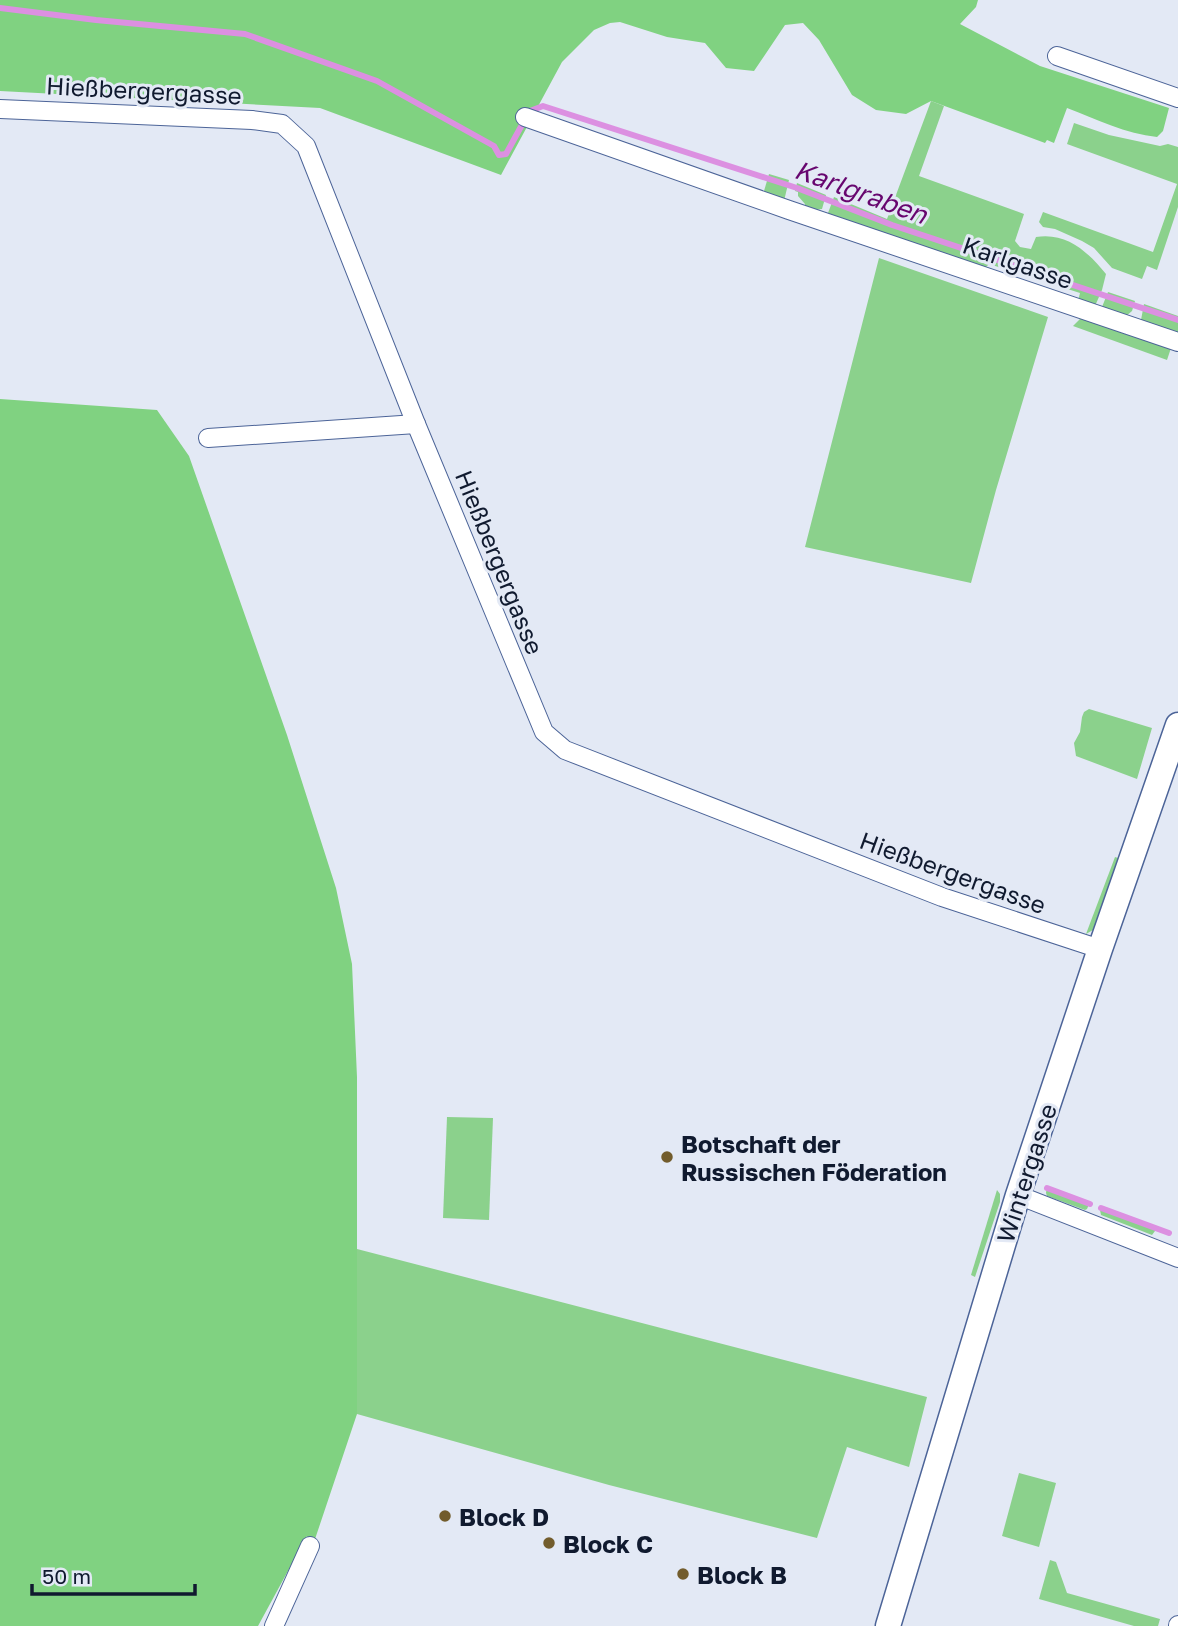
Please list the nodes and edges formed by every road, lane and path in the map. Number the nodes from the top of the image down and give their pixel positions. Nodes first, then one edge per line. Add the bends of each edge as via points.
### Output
1 (1057, 55) dead end
2 (1178, 98) edge
3 (0, 109) edge
4 (525, 117) dead end
5 (1178, 342) edge
6 (416, 424) junction
7 (208, 438) dead end
8 (1178, 725) edge
9 (1100, 949) junction
10 (1018, 1195) junction
11 (1178, 1258) edge
12 (310, 1546) dead end
13 (274, 1626) edge
14 (888, 1626) edge

1 - 2 street
3 - 6 street, Hießbergergasse via 282,124 306,146
4 - 5 street, Karlgasse
6 - 7 street
6 - 9 street, Hießbergergasse via 544,732 565,750 942,897
8 - 9 street, Wintergasse
9 - 10 street, Wintergasse
10 - 11 street
10 - 14 street, Wintergasse
12 - 13 street

